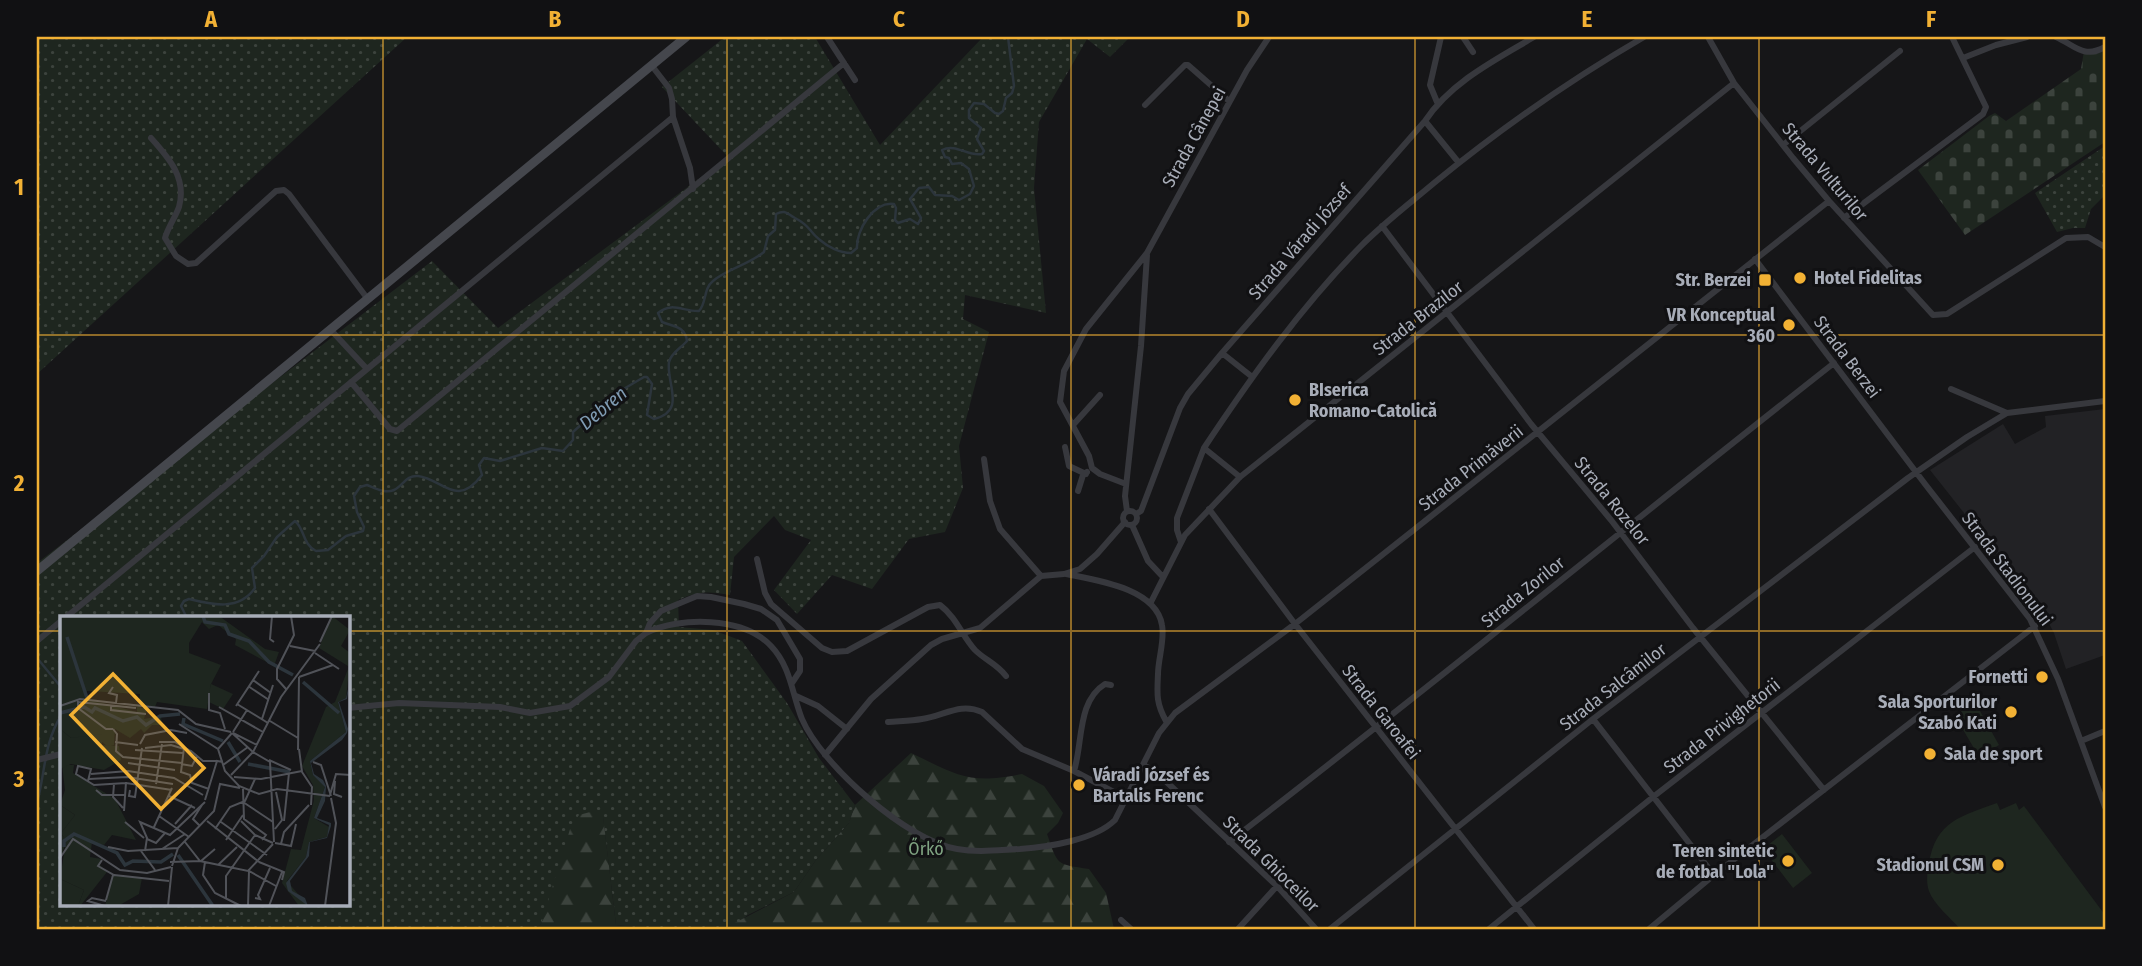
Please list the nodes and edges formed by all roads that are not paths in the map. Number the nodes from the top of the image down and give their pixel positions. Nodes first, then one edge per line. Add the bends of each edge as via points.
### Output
1 (686, 37) edge
2 (827, 37) edge
3 (1269, 37) edge
4 (1441, 37) edge
5 (1463, 37) edge
6 (1534, 37) edge
7 (1644, 37) edge
8 (1708, 37) edge
9 (1952, 37) edge
10 (2027, 37) edge
11 (2056, 37) edge
12 (2105, 47) edge
13 (1900, 51) dead end
14 (1473, 52) dead end
15 (1963, 58) junction
16 (844, 63) junction
17 (652, 66) junction
18 (855, 80) dead end
19 (1734, 83) junction
20 (1229, 101) junction
21 (1437, 102) junction
22 (1145, 104) dead end
23 (673, 117) junction
24 (1425, 121) junction
25 (151, 138) dead end
26 (1783, 145) junction
27 (1459, 163) junction
28 (693, 189) junction
29 (1829, 201) junction
30 (1844, 218) junction
31 (1382, 226) junction
32 (2105, 247) edge
33 (1147, 253) junction
34 (1755, 259) junction
35 (367, 298) junction
36 (1448, 313) junction
37 (330, 328) junction
38 (1222, 353) junction
39 (1834, 363) junction
40 (367, 369) junction
41 (1251, 376) junction
42 (351, 382) junction
43 (1951, 389) dead end
44 (1100, 395) dead end
45 (2105, 401) edge
46 (2007, 413) junction
47 (1073, 425) junction
48 (1538, 432) junction
49 (1065, 447) dead end
50 (1204, 447) junction
51 (984, 459) dead end
52 (1092, 468) junction
53 (1916, 473) junction
54 (1086, 474) junction
55 (1240, 477) junction
56 (1126, 484) junction
57 (1078, 491) dead end
58 (1209, 509) junction
59 (1127, 512) junction
60 (1136, 514) junction
61 (1128, 524) junction
62 (1620, 531) junction
63 (1181, 542) junction
64 (1975, 547) junction
65 (757, 559) dead end
66 (37, 570) edge
67 (1064, 574) junction
68 (1041, 576) junction
69 (1163, 577) junction
70 (1150, 602) junction
71 (776, 614) junction
72 (67, 616) edge
73 (60, 622) edge
74 (1295, 624) junction
75 (2035, 626) junction
76 (646, 633) junction
77 (965, 634) junction
78 (1701, 637) junction
79 (37, 641) edge
80 (1006, 676) dead end
81 (793, 683) junction
82 (1111, 685) dead end
83 (796, 696) junction
84 (350, 708) edge
85 (1762, 712) junction
86 (1593, 719) junction
87 (1166, 721) junction
88 (888, 722) dead end
89 (1376, 728) junction
90 (847, 729) junction
91 (2105, 731) edge
92 (2081, 741) junction
93 (60, 754) edge
94 (825, 755) junction
95 (37, 760) edge
96 (1143, 765) junction
97 (1074, 771) junction
98 (1824, 790) junction
99 (1653, 797) junction
100 (1125, 798) junction
101 (2105, 807) edge
102 (1455, 830) junction
103 (1229, 842) junction
104 (1714, 875) junction
105 (1277, 886) junction
106 (1517, 908) junction
107 (1121, 920) dead end
108 (1131, 929) edge
109 (1238, 929) edge
110 (1316, 929) edge
111 (1330, 929) edge
112 (1489, 929) edge
113 (1534, 929) edge
114 (1649, 929) edge

1 - 17 main road
2 - 16 street
3 - 20 street, Strada Cânepei
4 - 21 street via 1430,85
5 - 14 street
6 - 21 street, Strada Váradi József
7 - 27 street via 1552,95
8 - 19 street, Strada Vulturilor
9 - 15 street
10 - 15 street
11 - 12 street via 2085,53
13 - 26 street
15 - 30 street via 1986,107 1983,114
16 - 18 street
16 - 28 street
17 - 23 street via 668,88
17 - 35 main road
19 - 26 street, Strada Vulturilor
19 - 36 street, Strada Brazilor
20 - 22 street via 1185,65
20 - 33 street, Strada Cânepei
21 - 24 street, Strada Váradi József
23 - 28 street
23 - 40 street
24 - 27 street
24 - 38 street, Strada Váradi József
25 - 35 street via 181,181 180,203 165,238 176,256 188,264 196,262 276,191 284,190
26 - 29 street, Strada Vulturilor
27 - 31 street
28 - 42 street via 397,431 390,429
29 - 30 street, Strada Vulturilor
29 - 34 street, Strada Primăverii
30 - 32 street, Strada Vulturilor via 1933,315 1947,314 2066,237 2088,237
31 - 36 street, Strada Rozelor
31 - 41 street via 1301,312
33 - 47 street, Strada Cânepei via 1105,302 1068,362 1060,402
33 - 56 street, Strada Cânepei
34 - 39 street, Strada Berzei
34 - 48 street, Strada Primăverii
35 - 37 main road
36 - 48 street, Strada Rozelor
36 - 55 street, Strada Brazilor
37 - 40 street
37 - 66 main road
38 - 41 street
38 - 60 street, Strada Váradi József via 1180,408
39 - 53 street, Strada Berzei
39 - 62 street, Strada Zorilor
40 - 42 street
41 - 50 street
42 - 72 street
43 - 46 street
44 - 47 street
45 - 46 street
46 - 53 street, Strada Salcâmilor
47 - 52 street, Strada Cânepei
48 - 62 street, Strada Rozelor
48 - 74 street, Strada Primăverii
49 - 54 street via 1069,466
50 - 55 street
50 - 63 street via 1177,518
51 - 68 street via 990,501 1000,529
52 - 54 street
52 - 56 street
53 - 64 street, Strada Stadionului
53 - 78 street, Strada Salcâmilor
54 - 57 street
55 - 58 street, Strada Brazilor
56 - 59 street, Strada Cânepei
58 - 63 street, Strada Brazilor
58 - 74 street, Strada Garoafei
59 - 60 street
59 - 61 street, Strada Cânepei
60 - 61 street, Strada Váradi József via 1137,519
61 - 67 street via 1089,562
61 - 69 street via 1148,561
62 - 78 street, Strada Rozelor
62 - 89 street, Strada Zorilor
63 - 69 street, Strada Brazilor
64 - 75 street, Strada Stadionului
64 - 85 street, Strada Privighetorii
65 - 71 street via 765,593
67 - 68 street
67 - 70 street via 1108,583
68 - 77 street via 980,628
69 - 70 street, Strada Brazilor
70 - 87 street via 1162,624 1157,702
71 - 76 street via 697,596 661,611
71 - 77 street via 832,652 847,651 936,605 945,609
71 - 81 street via 800,659
73 - 79 street
74 - 87 street, Strada Primăverii
74 - 89 street, Strada Garoafei
75 - 92 street, Strada Stadionului
75 - 98 street
76 - 81 street via 677,622 742,628 771,645
76 - 84 street via 609,677 570,706 530,713 500,707 399,703
77 - 80 street via 973,648
77 - 90 street via 931,645 871,699
78 - 85 street, Strada Rozelor
78 - 86 street, Strada Salcâmilor
81 - 83 street
82 - 97 street via 1105,684 1090,698
83 - 90 street via 818,706
83 - 94 street via 802,718
85 - 98 street, Strada Rozelor
85 - 99 street, Strada Privighetorii
86 - 99 street
86 - 102 street, Strada Salcâmilor
87 - 96 street, Strada Primăverii
88 - 97 street via 974,708 1022,749
89 - 102 street, Strada Garoafei
89 - 103 street, Strada Zorilor
90 - 94 street
91 - 92 street
92 - 101 street, Strada Stadionului
93 - 95 street
94 - 100 street via 852,784 908,827 956,849 1025,848 1088,836 1115,820
96 - 100 street, Strada Primăverii
96 - 103 street, Strada Ghioceilor via 1155,771
97 - 100 street
98 - 104 street
99 - 104 street
99 - 106 street, Strada Privighetorii
102 - 106 street, Strada Garoafei
102 - 111 street, Strada Salcâmilor
103 - 105 street, Strada Ghioceilor
104 - 114 street
105 - 109 street
105 - 110 street, Strada Ghioceilor
106 - 112 street, Strada Privighetorii
106 - 113 street, Strada Garoafei
107 - 108 street

